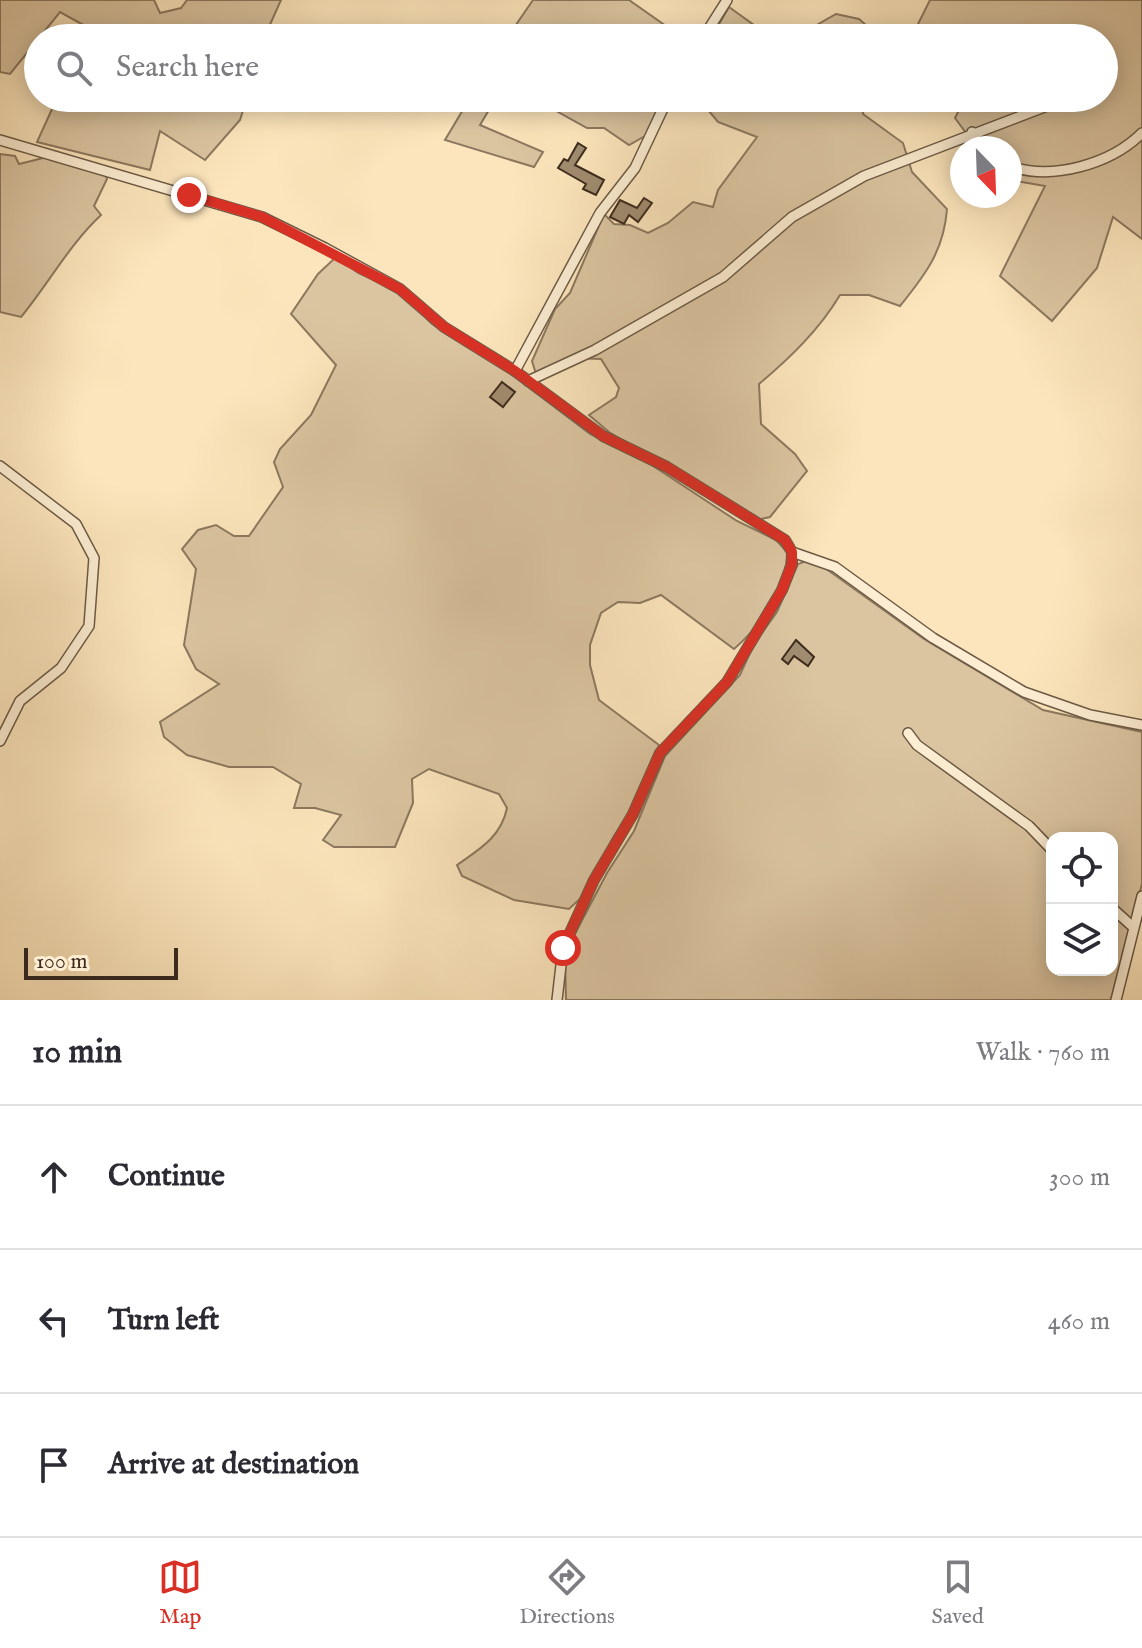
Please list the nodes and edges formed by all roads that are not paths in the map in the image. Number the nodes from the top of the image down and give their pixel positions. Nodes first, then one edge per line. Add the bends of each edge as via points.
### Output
1 (727, 0) edge
2 (712, 24) edge
3 (661, 112) edge
4 (1028, 112) edge
5 (972, 132) junction
6 (1142, 133) edge
7 (974, 136) edge
8 (0, 140) edge
9 (1022, 167) edge
10 (515, 371) junction
11 (528, 381) junction
12 (0, 466) edge
13 (792, 552) junction
14 (1142, 725) edge
15 (908, 733) dead end
16 (0, 741) edge
17 (1046, 844) edge
18 (1142, 896) edge
19 (1118, 913) edge
20 (1133, 927) junction
21 (557, 1000) edge
22 (1116, 1000) edge

1 - 2 street
3 - 10 street via 635,168 600,213
4 - 5 street
5 - 7 street
5 - 11 street via 816,201 723,277 595,350
6 - 9 street via 1102,160 1056,171
8 - 10 street via 262,217 400,289 444,327
10 - 11 street
11 - 13 street via 603,436 667,467 785,540
12 - 16 street via 76,524 94,558 89,626 61,668 20,701
13 - 14 street via 835,567 933,638 1024,692 1090,715
13 - 21 street via 782,590 727,682 660,753 563,948
15 - 17 street
18 - 20 street
19 - 20 street
20 - 22 street

